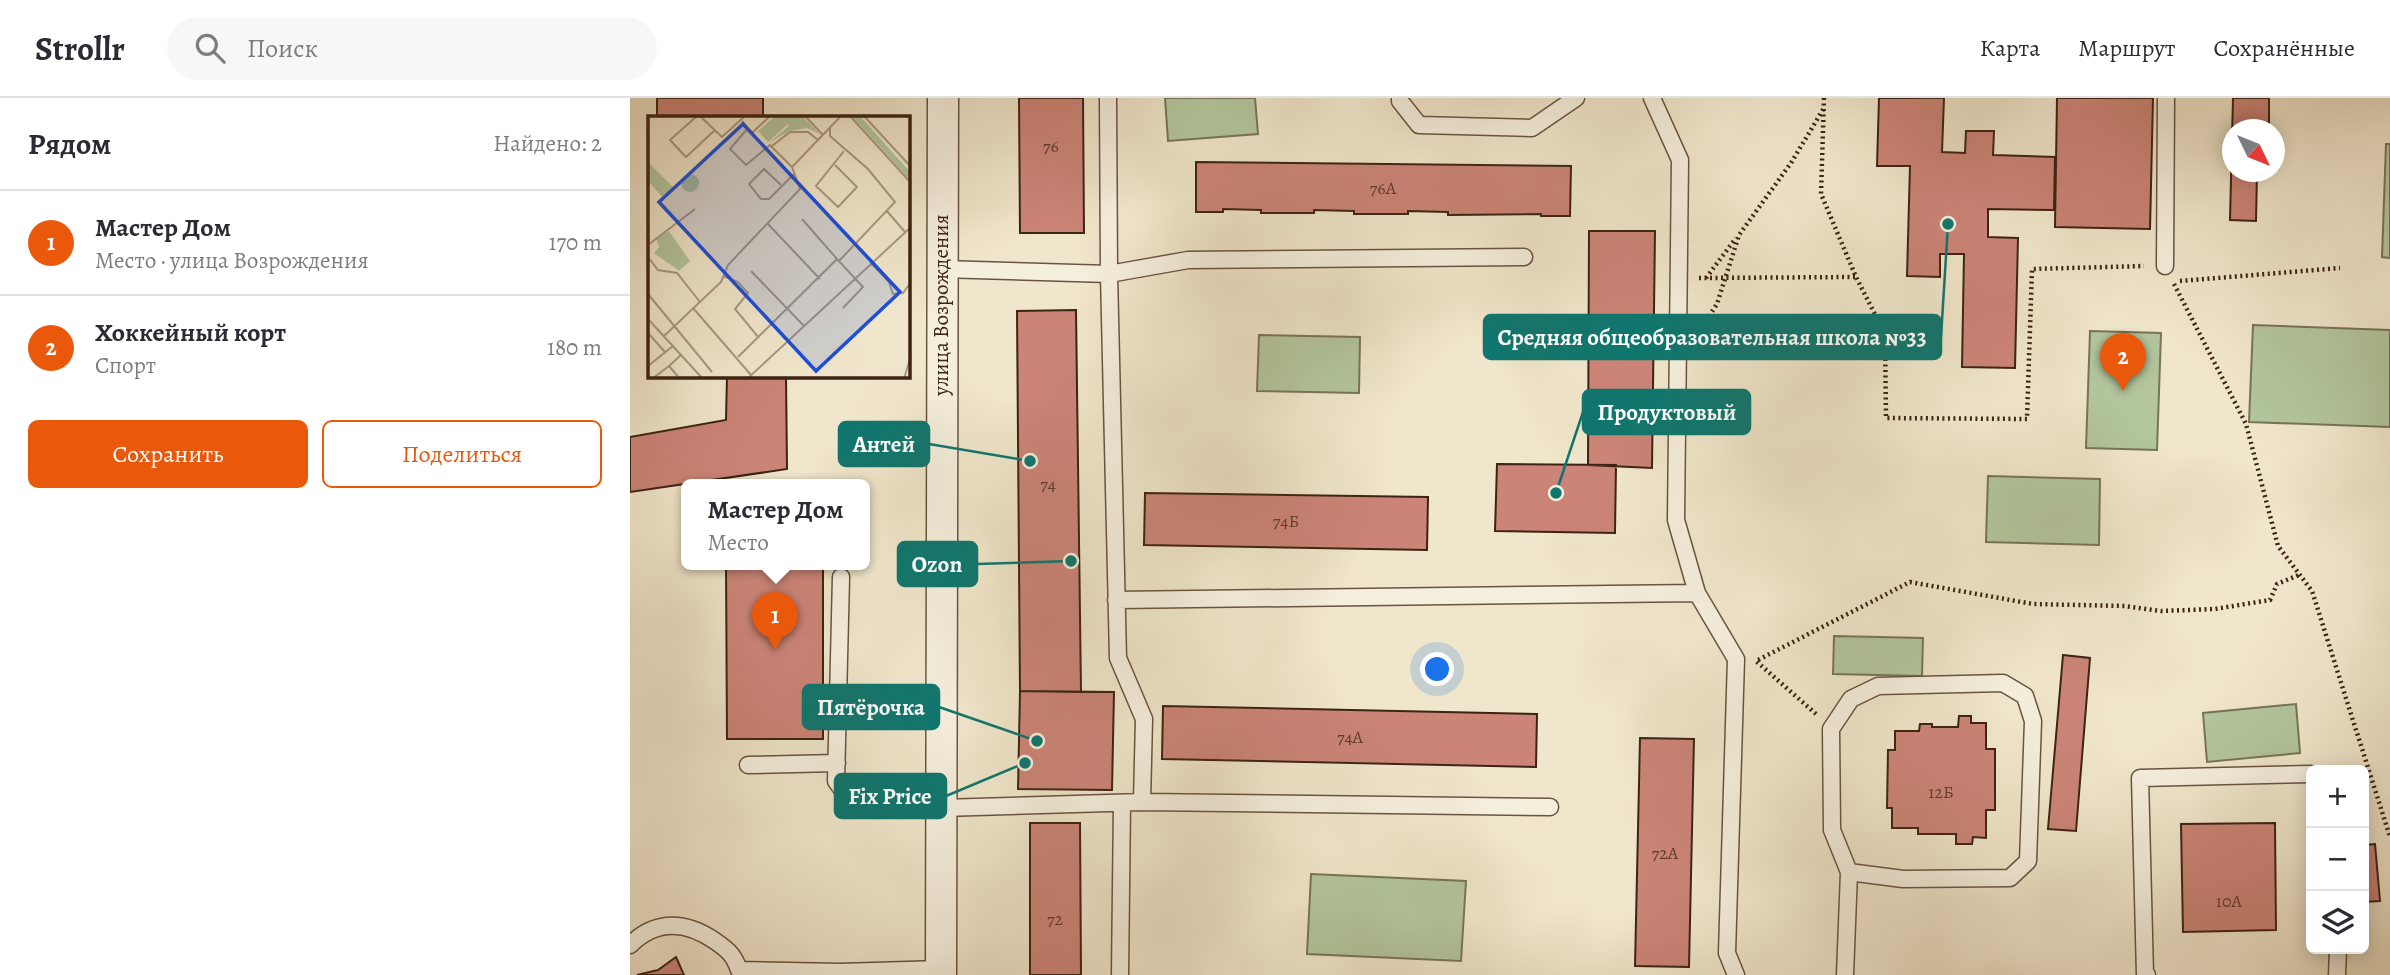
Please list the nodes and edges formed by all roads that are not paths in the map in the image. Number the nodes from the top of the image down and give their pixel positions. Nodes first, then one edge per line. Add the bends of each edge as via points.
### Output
1 (943, 98) edge
2 (1108, 98) edge
3 (1400, 98) edge
4 (1576, 98) edge
5 (1652, 98) edge
6 (2166, 98) edge
7 (1524, 257) dead end
8 (2165, 266) road end
9 (941, 269) junction
10 (1109, 274) junction
11 (841, 577) dead end
12 (1697, 593) junction
13 (1116, 600) junction
14 (837, 763) junction
15 (748, 765) dead end
16 (2306, 774) edge
17 (1122, 803) junction
18 (1142, 803) junction
19 (1550, 807) dead end
20 (942, 808) junction
21 (1849, 872) junction
22 (630, 945) edge
23 (2338, 954) edge
24 (941, 972) edge
25 (1121, 975) edge
26 (1736, 975) edge
27 (1845, 975) edge
28 (2147, 975) edge
29 (2337, 975) edge

1 - 9 street, улица Возрождения
2 - 10 lane
3 - 4 lane via 1419,124 1532,128
5 - 12 lane via 1680,160 1676,520
6 - 8 lane
7 - 10 lane via 1188,260
9 - 10 lane
9 - 20 street, улица Возрождения
10 - 13 lane
11 - 14 lane
12 - 13 lane
12 - 26 lane via 1736,659 1727,953
13 - 18 lane via 1118,659 1144,719
14 - 15 lane
14 - 20 lane via 836,781 851,802
16 - 28 lane via 2140,778
17 - 18 lane
17 - 20 lane
17 - 25 lane
18 - 19 lane
20 - 24 street, улица Возрождения
21 - 21 lane via 1832,830 1832,729 1851,699 1878,686 2003,683 2025,696 2033,721 2028,861 2010,878 1903,879
21 - 27 lane
22 - 24 lane via 653,928 678,925 701,931 723,947 735,956 739,970
23 - 29 lane

